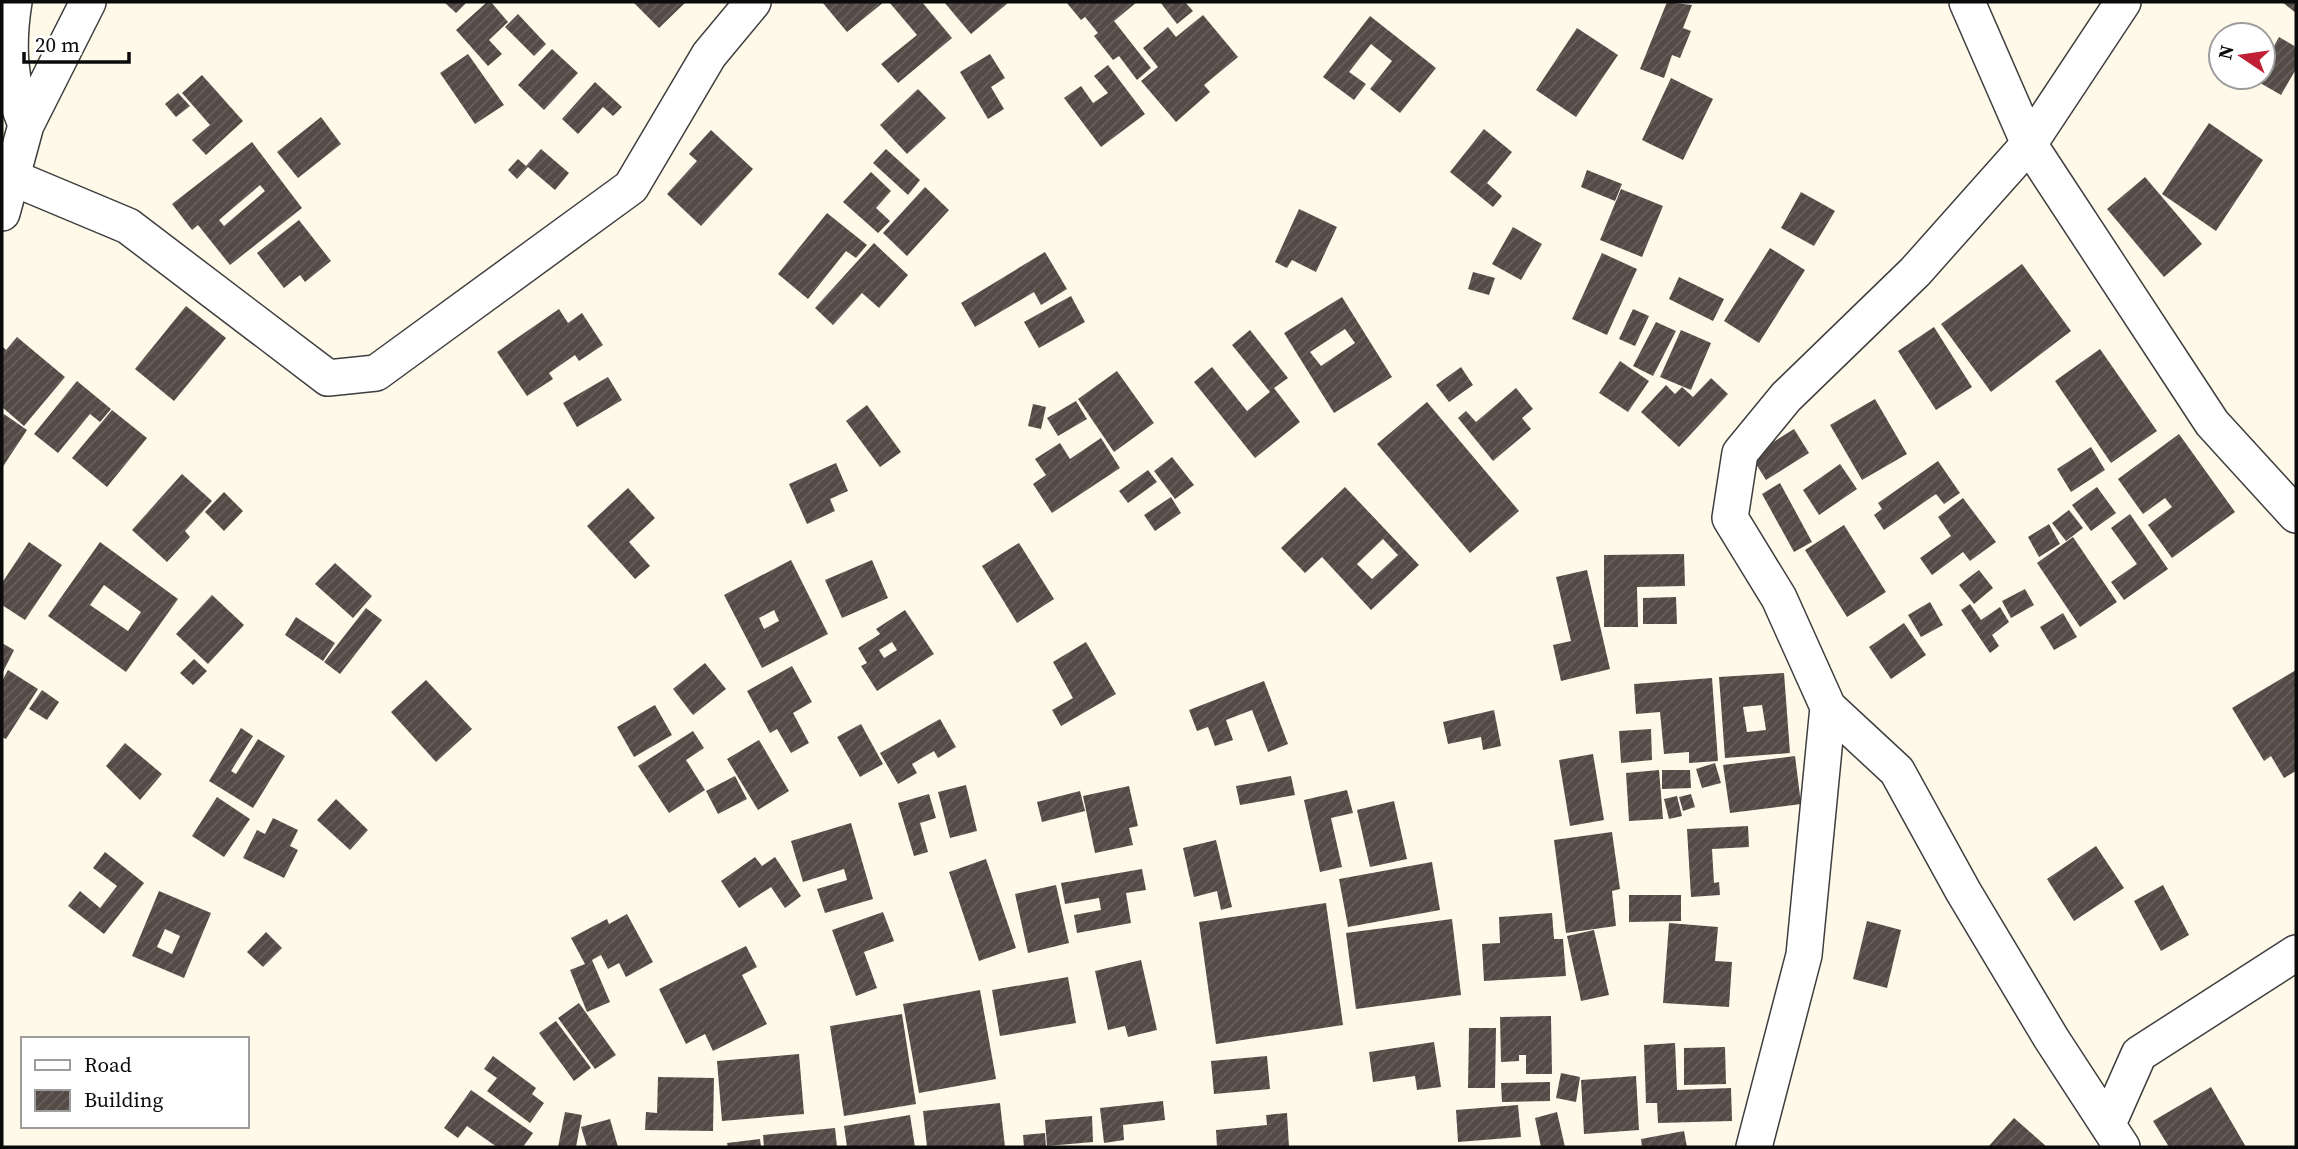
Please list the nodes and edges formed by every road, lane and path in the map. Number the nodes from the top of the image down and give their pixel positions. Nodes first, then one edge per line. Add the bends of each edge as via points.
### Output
1 (14, 2) edge
2 (88, 2) edge
3 (753, 2) edge
4 (1967, 2) edge
5 (2123, 2) edge
6 (26, 125) junction
7 (2029, 144) junction
8 (11, 177) junction
9 (2, 213) edge
10 (2296, 514) edge
11 (1828, 706) junction
12 (2296, 953) edge
13 (2115, 1136) edge
14 (1754, 1147) edge

1 - 6 street via 8,37 14,97
2 - 6 street
3 - 8 street via 709,55 631,187 376,373 328,378 128,226
4 - 7 street
5 - 7 street
6 - 8 street
7 - 10 street via 2212,423
7 - 11 street via 1915,272 1786,397 1740,453 1730,518 1779,598
8 - 9 street
11 - 13 street via 1897,771 1963,891
11 - 14 street via 1804,955
12 - 13 street via 2139,1054

